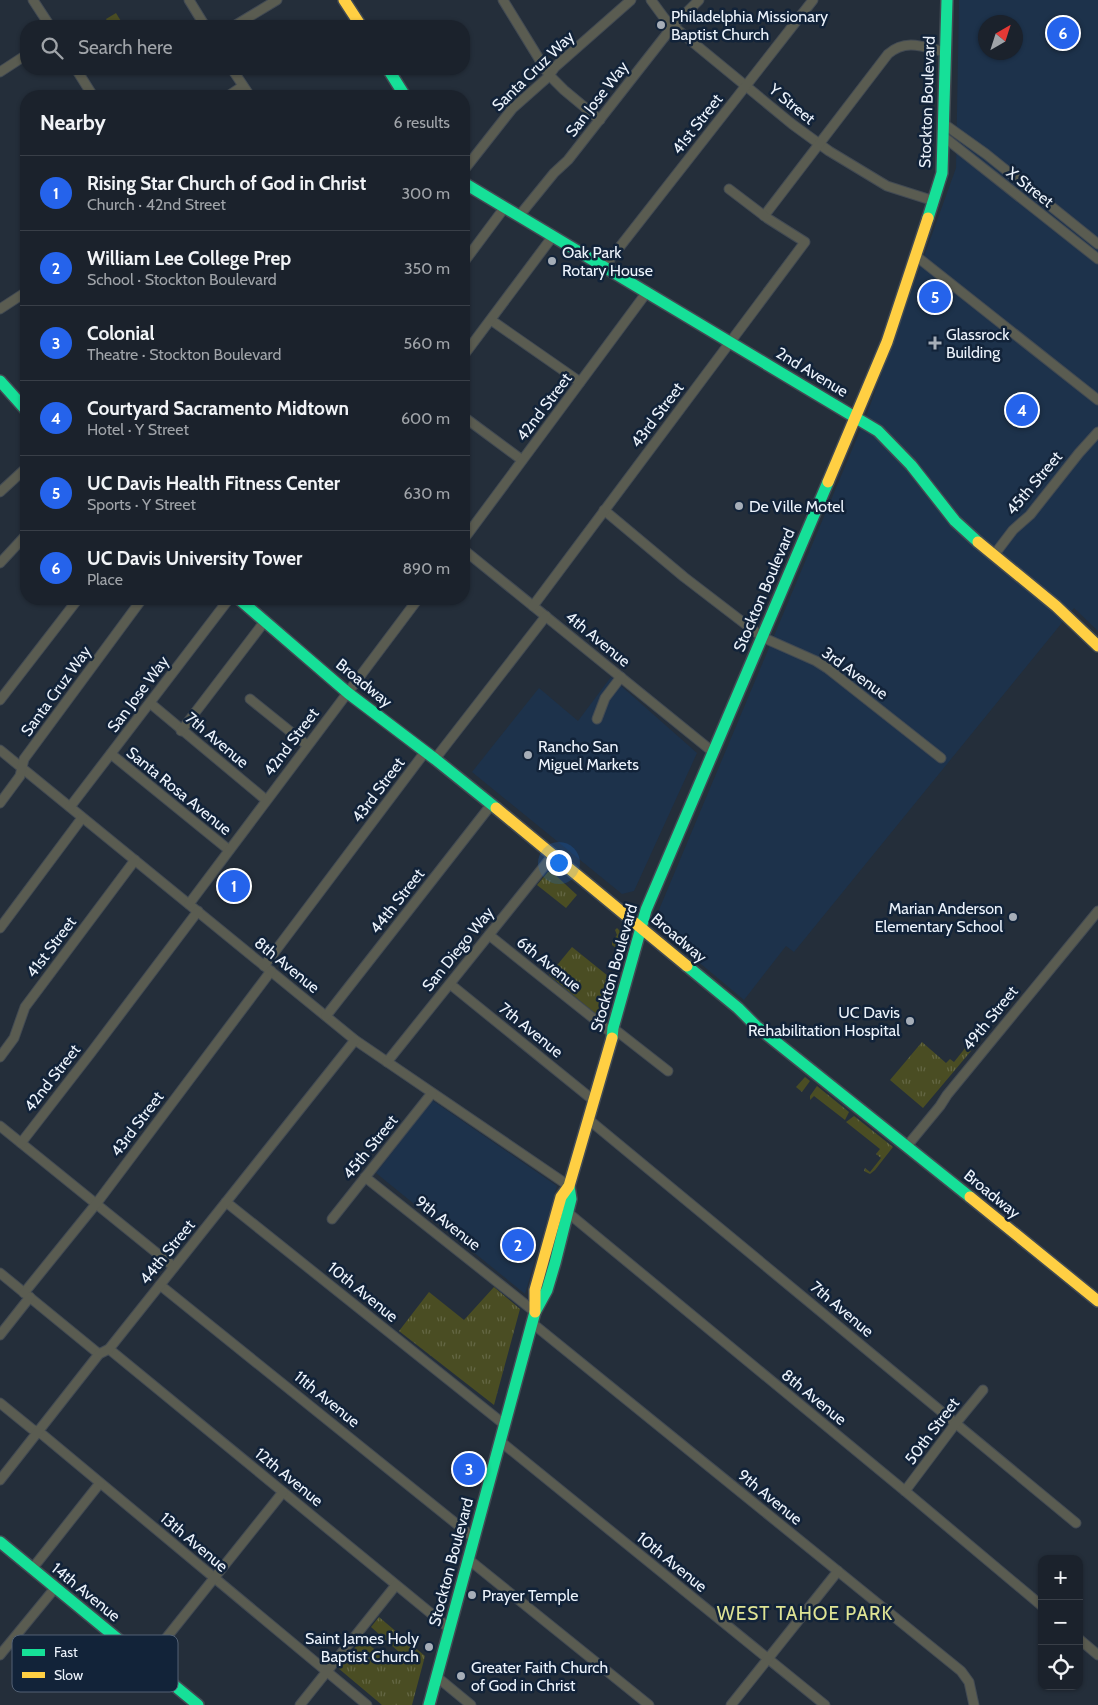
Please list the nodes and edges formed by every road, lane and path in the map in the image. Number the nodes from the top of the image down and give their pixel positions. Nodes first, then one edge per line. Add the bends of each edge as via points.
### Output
1 (33, 0) edge
2 (189, 0) edge
3 (277, 0) edge
4 (344, 0) edge
5 (503, 0) edge
6 (631, 0) edge
7 (651, 0) edge
8 (699, 0) edge
9 (813, 0) edge
10 (946, 0) edge
11 (46, 20) edge
12 (201, 20) edge
13 (244, 20) edge
14 (357, 20) edge
15 (673, 26) junction
16 (945, 52) junction
17 (20, 59) edge
18 (0, 72) edge
19 (549, 74) junction
20 (80, 75) edge
21 (236, 75) edge
22 (392, 75) edge
23 (243, 86) junction
24 (746, 86) junction
25 (89, 90) edge
26 (237, 90) edge
27 (246, 90) edge
28 (401, 90) edge
29 (600, 120) junction
30 (944, 124) junction
31 (944, 138) junction
32 (819, 144) junction
33 (470, 162) edge
34 (470, 187) edge
35 (729, 189) dead end
36 (934, 201) junction
37 (505, 207) junction
38 (519, 216) junction
39 (764, 216) junction
40 (553, 236) junction
41 (1098, 244) edge
42 (470, 254) edge
43 (916, 256) junction
44 (1098, 259) edge
45 (604, 267) junction
46 (647, 292) junction
47 (20, 296) edge
48 (0, 309) edge
49 (491, 320) junction
50 (730, 342) junction
51 (470, 347) edge
52 (0, 381) edge
53 (580, 382) junction
54 (1098, 400) edge
55 (20, 403) edge
56 (856, 416) junction
57 (470, 421) edge
58 (1098, 432) edge
59 (522, 460) junction
60 (20, 474) edge
61 (0, 492) edge
62 (604, 510) junction
63 (470, 531) edge
64 (20, 541) edge
65 (470, 555) edge
66 (994, 555) junction
67 (0, 563) edge
68 (73, 605) edge
69 (138, 605) edge
70 (224, 605) edge
71 (245, 605) edge
72 (413, 605) edge
73 (533, 606) junction
74 (546, 616) junction
75 (265, 621) junction
76 (762, 636) junction
77 (1098, 646) edge
78 (621, 678) junction
79 (348, 692) junction
80 (250, 699) dead end
81 (0, 700) edge
82 (150, 703) junction
83 (597, 719) dead end
84 (181, 731) junction
85 (307, 745) junction
86 (0, 750) edge
87 (713, 752) junction
88 (111, 754) junction
89 (430, 756) junction
90 (941, 758) dead end
91 (22, 768) junction
92 (266, 800) junction
93 (0, 803) edge
94 (491, 805) junction
95 (70, 807) junction
96 (82, 818) junction
97 (229, 850) junction
98 (553, 856) junction
99 (135, 860) junction
100 (189, 904) junction
101 (198, 911) junction
102 (1098, 911) edge
103 (0, 928) edge
104 (641, 928) junction
105 (489, 935) junction
106 (268, 969) junction
107 (450, 984) junction
108 (326, 1016) junction
109 (613, 1031) junction
110 (355, 1040) junction
111 (0, 1057) edge
112 (387, 1062) junction
113 (668, 1070) dead end
114 (432, 1093) junction
115 (593, 1100) junction
116 (588, 1119) junction
117 (0, 1126) edge
118 (21, 1142) junction
119 (907, 1146) junction
120 (365, 1177) junction
121 (569, 1186) junction
122 (226, 1202) junction
123 (96, 1204) junction
124 (567, 1212) junction
125 (332, 1219) dead end
126 (174, 1267) junction
127 (0, 1273) edge
128 (160, 1285) junction
129 (27, 1295) junction
130 (1098, 1301) edge
131 (535, 1312) junction
132 (532, 1323) junction
133 (0, 1335) edge
134 (109, 1349) junction
135 (99, 1354) junction
136 (983, 1390) dead end
137 (0, 1403) edge
138 (956, 1423) junction
139 (505, 1425) junction
140 (38, 1433) junction
141 (500, 1441) junction
142 (0, 1480) edge
143 (100, 1483) junction
144 (905, 1490) junction
145 (282, 1492) junction
146 (1076, 1523) dead end
147 (474, 1538) junction
148 (0, 1542) edge
149 (468, 1559) junction
150 (32, 1569) junction
151 (838, 1571) junction
152 (214, 1578) junction
153 (396, 1585) junction
154 (55, 1588) junction
155 (1038, 1603) edge
156 (450, 1629) junction
157 (16, 1635) edge
158 (113, 1635) edge
159 (169, 1635) edge
160 (12, 1640) edge
161 (1083, 1642) edge
162 (0, 1655) edge
163 (1098, 1655) edge
164 (768, 1659) junction
165 (327, 1672) junction
166 (437, 1677) junction
167 (178, 1688) edge
168 (198, 1705) edge
169 (300, 1705) edge
170 (368, 1705) edge
171 (429, 1705) edge
172 (471, 1705) edge
173 (648, 1705) edge
174 (731, 1705) edge
175 (825, 1705) edge
176 (974, 1705) edge

1 - 11 street
2 - 12 street
3 - 13 street
4 - 14 main road
5 - 19 street
6 - 19 street, Santa Cruz Way
7 - 15 street, Y Street
8 - 15 street, San Jose Way
9 - 24 street, 41st Street
10 - 16 main road, Stockton Boulevard
15 - 24 street, Y Street
15 - 29 street, San Jose Way
16 - 30 main road, Stockton Boulevard
16 - 32 street via 917,44 894,49
17 - 18 street
19 - 29 street
19 - 33 street, Santa Cruz Way via 512,109
20 - 25 street
21 - 23 street
22 - 28 main road
23 - 26 street
23 - 27 street
24 - 32 street, Y Street
24 - 45 street, 41st Street
29 - 38 street, San Jose Way
30 - 31 main road, Stockton Boulevard
30 - 41 street, X Street
31 - 36 main road, Stockton Boulevard via 942,173
31 - 44 street, X Street
32 - 36 street, Y Street via 887,186
32 - 39 street
34 - 37 main road, 2nd Avenue
35 - 39 street
36 - 43 main road, Stockton Boulevard
37 - 38 main road, 2nd Avenue
37 - 42 street
38 - 40 main road, 2nd Avenue
39 - 50 street, 43rd Street via 805,242
40 - 45 main road, 2nd Avenue
40 - 49 street
43 - 54 street
43 - 56 main road, Stockton Boulevard via 891,331
45 - 46 main road, 2nd Avenue
46 - 50 main road, 2nd Avenue
46 - 53 street, 42nd Street
47 - 48 street
49 - 51 street
49 - 53 street
50 - 56 main road, 2nd Avenue
50 - 62 street, 43rd Street
52 - 55 main road
53 - 59 street, 42nd Street
56 - 66 main road, 2nd Avenue via 898,449 947,514
56 - 76 main road, Stockton Boulevard
57 - 59 street
58 - 66 street, 45th Street
59 - 63 street, 42nd Street
60 - 61 street
62 - 73 street, 43rd Street
62 - 76 street, 3rd Avenue via 684,577
64 - 67 street
65 - 73 street, 4th Avenue
66 - 77 main road, 2nd Avenue
68 - 81 street
69 - 91 street, Santa Cruz Way via 24,759
70 - 82 street, San Jose Way
71 - 75 main road, Broadway
72 - 79 street, 42nd Street
73 - 74 street, 4th Avenue
74 - 78 street, 4th Avenue
74 - 89 street, 43rd Street
75 - 79 main road, Broadway
75 - 84 street
76 - 87 main road, Stockton Boulevard
76 - 90 street, 3rd Avenue via 828,668
78 - 83 street via 605,698
78 - 87 street, 4th Avenue
79 - 85 street, 42nd Street
79 - 89 main road, Broadway
80 - 85 street
82 - 84 street, 7th Avenue
82 - 88 street, San Jose Way
84 - 92 street, 7th Avenue
85 - 92 street, 42nd Street
86 - 91 street, 8th Avenue
87 - 104 main road, Stockton Boulevard
88 - 95 street, San Jose Way
88 - 97 street, Santa Rosa Avenue
89 - 94 main road, Broadway
89 - 106 street, 43rd Street
91 - 93 street, Santa Cruz Way via 20,776
91 - 95 street, 8th Avenue
92 - 97 street, 42nd Street
94 - 98 main road, Broadway
94 - 108 street, 44th Street
95 - 96 street, 8th Avenue
96 - 99 street, 8th Avenue
96 - 103 street
97 - 100 street, 42nd Street
98 - 104 main road, Broadway
98 - 105 street, San Diego Way
99 - 100 street, 8th Avenue
99 - 111 street, 41st Street via 25,1007 14,1038
100 - 101 street, 8th Avenue
101 - 106 street, 8th Avenue
101 - 118 street, 42nd Street
102 - 119 street, 49th Street
104 - 109 main road, Stockton Boulevard
104 - 119 main road, Broadway via 756,1026
105 - 107 street, San Diego Way
105 - 109 street, 6th Avenue
106 - 108 street, 8th Avenue
106 - 123 street, 43rd Street
107 - 112 street, San Diego Way
107 - 115 street, 7th Avenue
108 - 110 street, 8th Avenue
109 - 113 street, 6th Avenue
109 - 115 main road, Stockton Boulevard
110 - 112 street, 8th Avenue
110 - 122 street, 44th Street
112 - 114 street, 8th Avenue
114 - 120 street, 45th Street
114 - 121 street, 8th Avenue
115 - 116 main road, Stockton Boulevard
116 - 121 main road, Stockton Boulevard
116 - 138 street, 7th Avenue
117 - 118 street
118 - 123 street
119 - 130 main road, Broadway
120 - 125 street, 45th Street
120 - 131 street, 9th Avenue
121 - 124 main road, Stockton Boulevard via 571,1199
121 - 131 main road, Stockton Boulevard via 561,1197 535,1290
122 - 126 street, 44th Street
122 - 139 street, 10th Avenue
123 - 126 street
123 - 129 street, 43rd Street
124 - 131 main road, Stockton Boulevard via 547,1290
124 - 144 street, 8th Avenue
126 - 128 street, 44th Street
127 - 129 street
128 - 134 street, 44th Street
128 - 147 street, 11th Avenue
129 - 133 street, 43rd Street
129 - 135 street
131 - 132 main road, Stockton Boulevard
132 - 139 main road, Stockton Boulevard
132 - 151 street, 9th Avenue
134 - 135 street, 44th Street
134 - 145 street, 12th Avenue
135 - 140 street, 44th Street
136 - 138 street, 50th Street
137 - 140 street, 13th Avenue
138 - 144 street, 50th Street
138 - 146 street, 7th Avenue
139 - 141 main road, Stockton Boulevard
140 - 142 street, 44th Street
140 - 143 street, 13th Avenue
141 - 147 main road, Stockton Boulevard
141 - 164 street, 10th Avenue
143 - 150 street
143 - 152 street, 13th Avenue
144 - 155 street, 8th Avenue
145 - 152 street
145 - 153 street, 12th Avenue
147 - 149 main road, Stockton Boulevard
148 - 150 main road, 14th Avenue
149 - 156 main road, Stockton Boulevard
149 - 173 street
150 - 154 main road, 14th Avenue
151 - 164 street
151 - 176 street, 9th Avenue via 961,1671 969,1682
152 - 159 street
152 - 165 street, 13th Avenue
153 - 156 street, 12th Avenue
153 - 165 street
154 - 157 street
154 - 158 main road, 14th Avenue
156 - 166 main road, Stockton Boulevard
160 - 162 street
161 - 163 street
164 - 174 street
164 - 175 street, 10th Avenue
165 - 169 street
165 - 170 street, 13th Avenue
166 - 171 main road, Stockton Boulevard
166 - 172 street
167 - 168 main road, 14th Avenue

